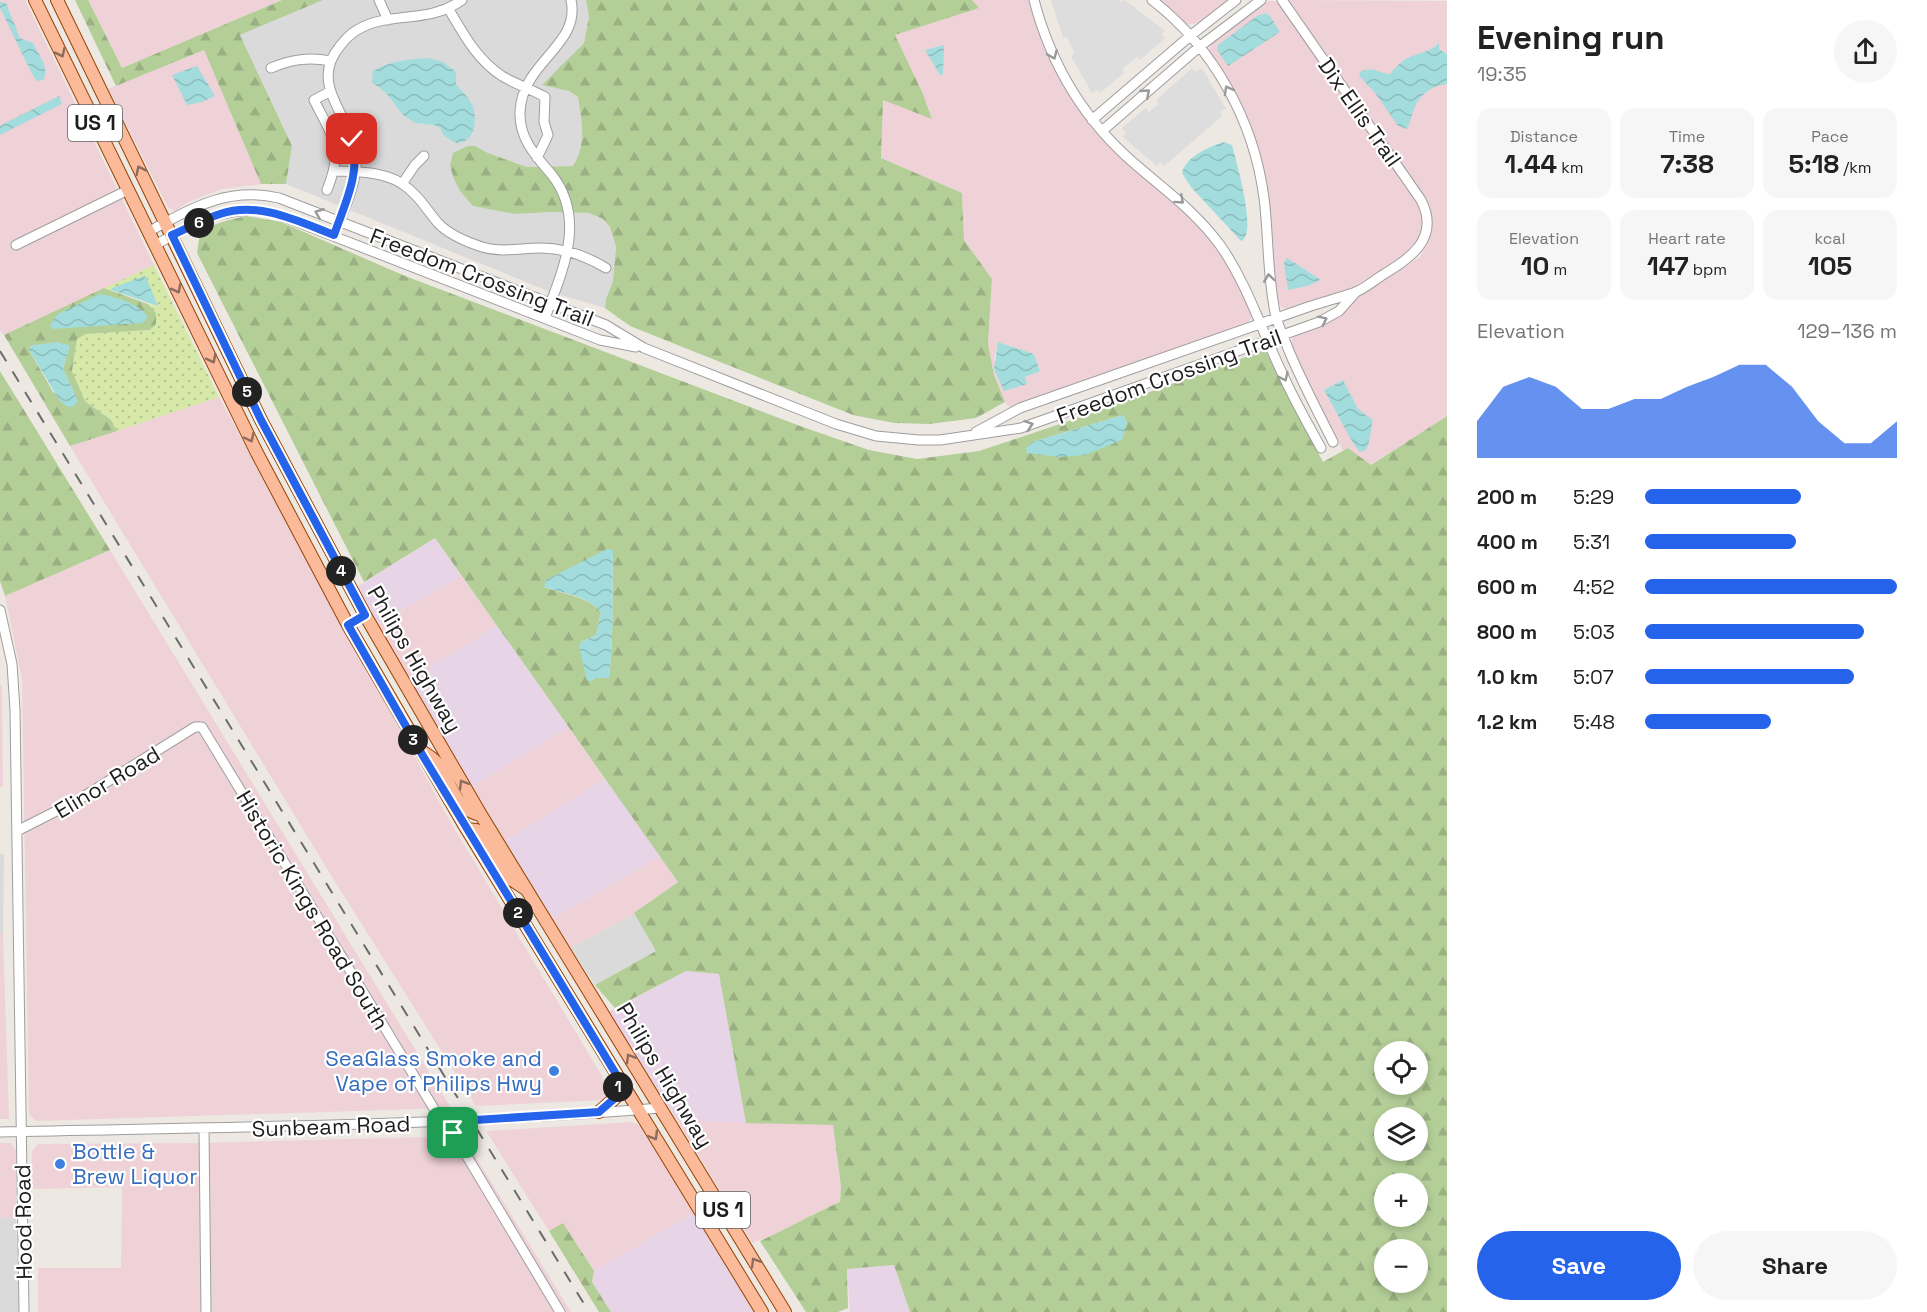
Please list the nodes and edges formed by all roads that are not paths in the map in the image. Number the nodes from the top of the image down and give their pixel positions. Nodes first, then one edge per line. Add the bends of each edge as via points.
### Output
1 (35, 0) edge
2 (57, 0) edge
3 (380, 0) edge
4 (462, 0) edge
5 (571, 0) edge
6 (1034, 0) edge
7 (1152, 0) edge
8 (1236, 0) edge
9 (1261, 0) edge
10 (1282, 0) edge
11 (448, 9) junction
12 (388, 20) junction
13 (1190, 36) junction
14 (1199, 47) junction
15 (331, 61) junction
16 (271, 68) dead end
17 (524, 87) junction
18 (329, 92) junction
19 (1092, 120) junction
20 (1102, 131) junction
21 (424, 156) dead end
22 (537, 158) junction
23 (335, 171) junction
24 (355, 172) junction
25 (402, 184) junction
26 (128, 190) junction
27 (327, 190) dead end
28 (240, 194) junction
29 (241, 210) junction
30 (339, 220) junction
31 (166, 222) junction
32 (1426, 228) joint
33 (148, 231) junction
34 (172, 235) junction
35 (334, 235) junction
36 (16, 245) dead end
37 (155, 245) junction
38 (569, 251) junction
39 (606, 268) dead end
40 (1355, 292) junction
41 (550, 303) junction
42 (545, 318) junction
43 (1276, 318) junction
44 (1262, 323) junction
45 (1283, 335) junction
46 (1268, 340) junction
47 (644, 348) junction
48 (225, 386) junction
49 (261, 420) junction
50 (972, 435) junction
51 (1333, 441) dead end
52 (1322, 448) dead end
53 (0, 610) edge
54 (365, 615) junction
55 (348, 625) junction
56 (195, 727) joint
57 (418, 749) junction
58 (481, 815) junction
59 (467, 829) junction
60 (17, 831) junction
61 (527, 890) junction
62 (619, 1079) junction
63 (661, 1108) junction
64 (638, 1110) junction
65 (599, 1112) junction
66 (444, 1122) junction
67 (204, 1130) junction
68 (0, 1132) edge
69 (22, 1132) junction
70 (24, 1312) edge
71 (206, 1312) edge
72 (560, 1312) edge
73 (762, 1312) edge
74 (785, 1312) edge

1 -> 26 main road, Philips Highway / US 1
31 -> 2 main road, Philips Highway / US 1
3 - 12 street
4 - 11 street
5 - 17 street via 567,32
6 -> 19 street via 1061,73
7 - 13 street
8 - 13 street
9 - 14 street
10 - 32 street, Dix Ellis Trail via 1421,200
11 - 12 street via 422,17
11 - 17 street via 478,55 502,76
12 - 15 street via 356,30 339,46
13 - 14 street
13 - 19 street
20 -> 14 street
43 -> 14 street via 1268,272 1264,199 1252,144 1234,100
15 - 16 street via 299,59
15 - 18 street
17 - 22 street via 521,127
17 - 22 street via 545,97 548,135
18 - 23 street via 314,100 331,133 337,160
18 - 24 street via 352,139
19 - 20 street
20 -> 44 street via 1202,222 1233,265
21 - 25 street
22 - 38 street via 554,178 569,211
23 - 24 street
23 - 27 street
24 - 25 street via 381,175
24 - 30 street
25 - 38 street via 455,236 497,250
26 - 33 main road, Philips Highway / US 1
26 - 36 street
28 - 29 street
30 -> 28 street, Freedom Crossing Trail via 279,198
28 - 31 street, Freedom Crossing Trail via 207,202
29 - 34 street, Freedom Crossing Trail via 221,214
29 - 35 street, Freedom Crossing Trail via 274,213
30 - 35 street
30 - 41 street, Freedom Crossing Trail
31 - 33 street, Freedom Crossing Trail
31 - 34 main road, Philips Highway / US 1
32 - 40 street, Freedom Crossing Trail via 1411,257
33 - 37 main road, Philips Highway / US 1
34 - 37 street, Freedom Crossing Trail
34 - 49 main road, Philips Highway / US 1
35 - 42 street, Freedom Crossing Trail
37 -> 48 main road, Philips Highway / US 1
38 - 39 street
38 - 41 street
40 - 43 street, Freedom Crossing Trail
45 -> 40 street, Freedom Crossing Trail via 1339,311
41 - 42 street
41 - 47 street, Freedom Crossing Trail via 606,325
42 - 47 street, Freedom Crossing Trail via 600,340
43 - 44 street, Freedom Crossing Trail
43 - 45 street
44 - 46 street
44 - 50 street, Freedom Crossing Trail via 1020,408
45 - 46 street, Freedom Crossing Trail
45 - 51 street
50 -> 46 street, Freedom Crossing Trail via 1021,428
46 -> 52 street
47 - 50 street, Freedom Crossing Trail via 876,436 940,440
48 - 49 main road via 237,389
48 -> 55 main road, Philips Highway / US 1
49 - 54 main road, Philips Highway / US 1
53 - 60 street, Hood Road via 14,679
54 - 55 main road
58 -> 54 main road, Philips Highway / US 1
55 - 57 main road, Philips Highway / US 1
56 - 60 street, Elinor Road via 78,800
56 - 66 street, Historic Kings Road South via 202,728
57 - 58 main road via 436,762 462,805
57 - 59 main road, Philips Highway / US 1
58 - 61 main road, Philips Highway / US 1
59 - 61 main road via 483,835 509,878
59 - 62 main road, Philips Highway / US 1
60 - 69 street, Hood Road
63 -> 61 main road, Philips Highway / US 1
62 - 64 main road, Philips Highway / US 1
62 - 65 main road via 615,1098
63 - 64 street, Sunbeam Road
74 -> 63 main road, Philips Highway / US 1
64 - 65 street, Sunbeam Road
64 -> 73 main road, Philips Highway / US 1
65 - 66 street, Sunbeam Road
66 - 67 street, Sunbeam Road
66 - 72 street, Historic Kings Road South
67 - 69 street, Sunbeam Road
67 - 71 street
68 - 69 street, Sunbeam Road
69 - 70 street, Hood Road

